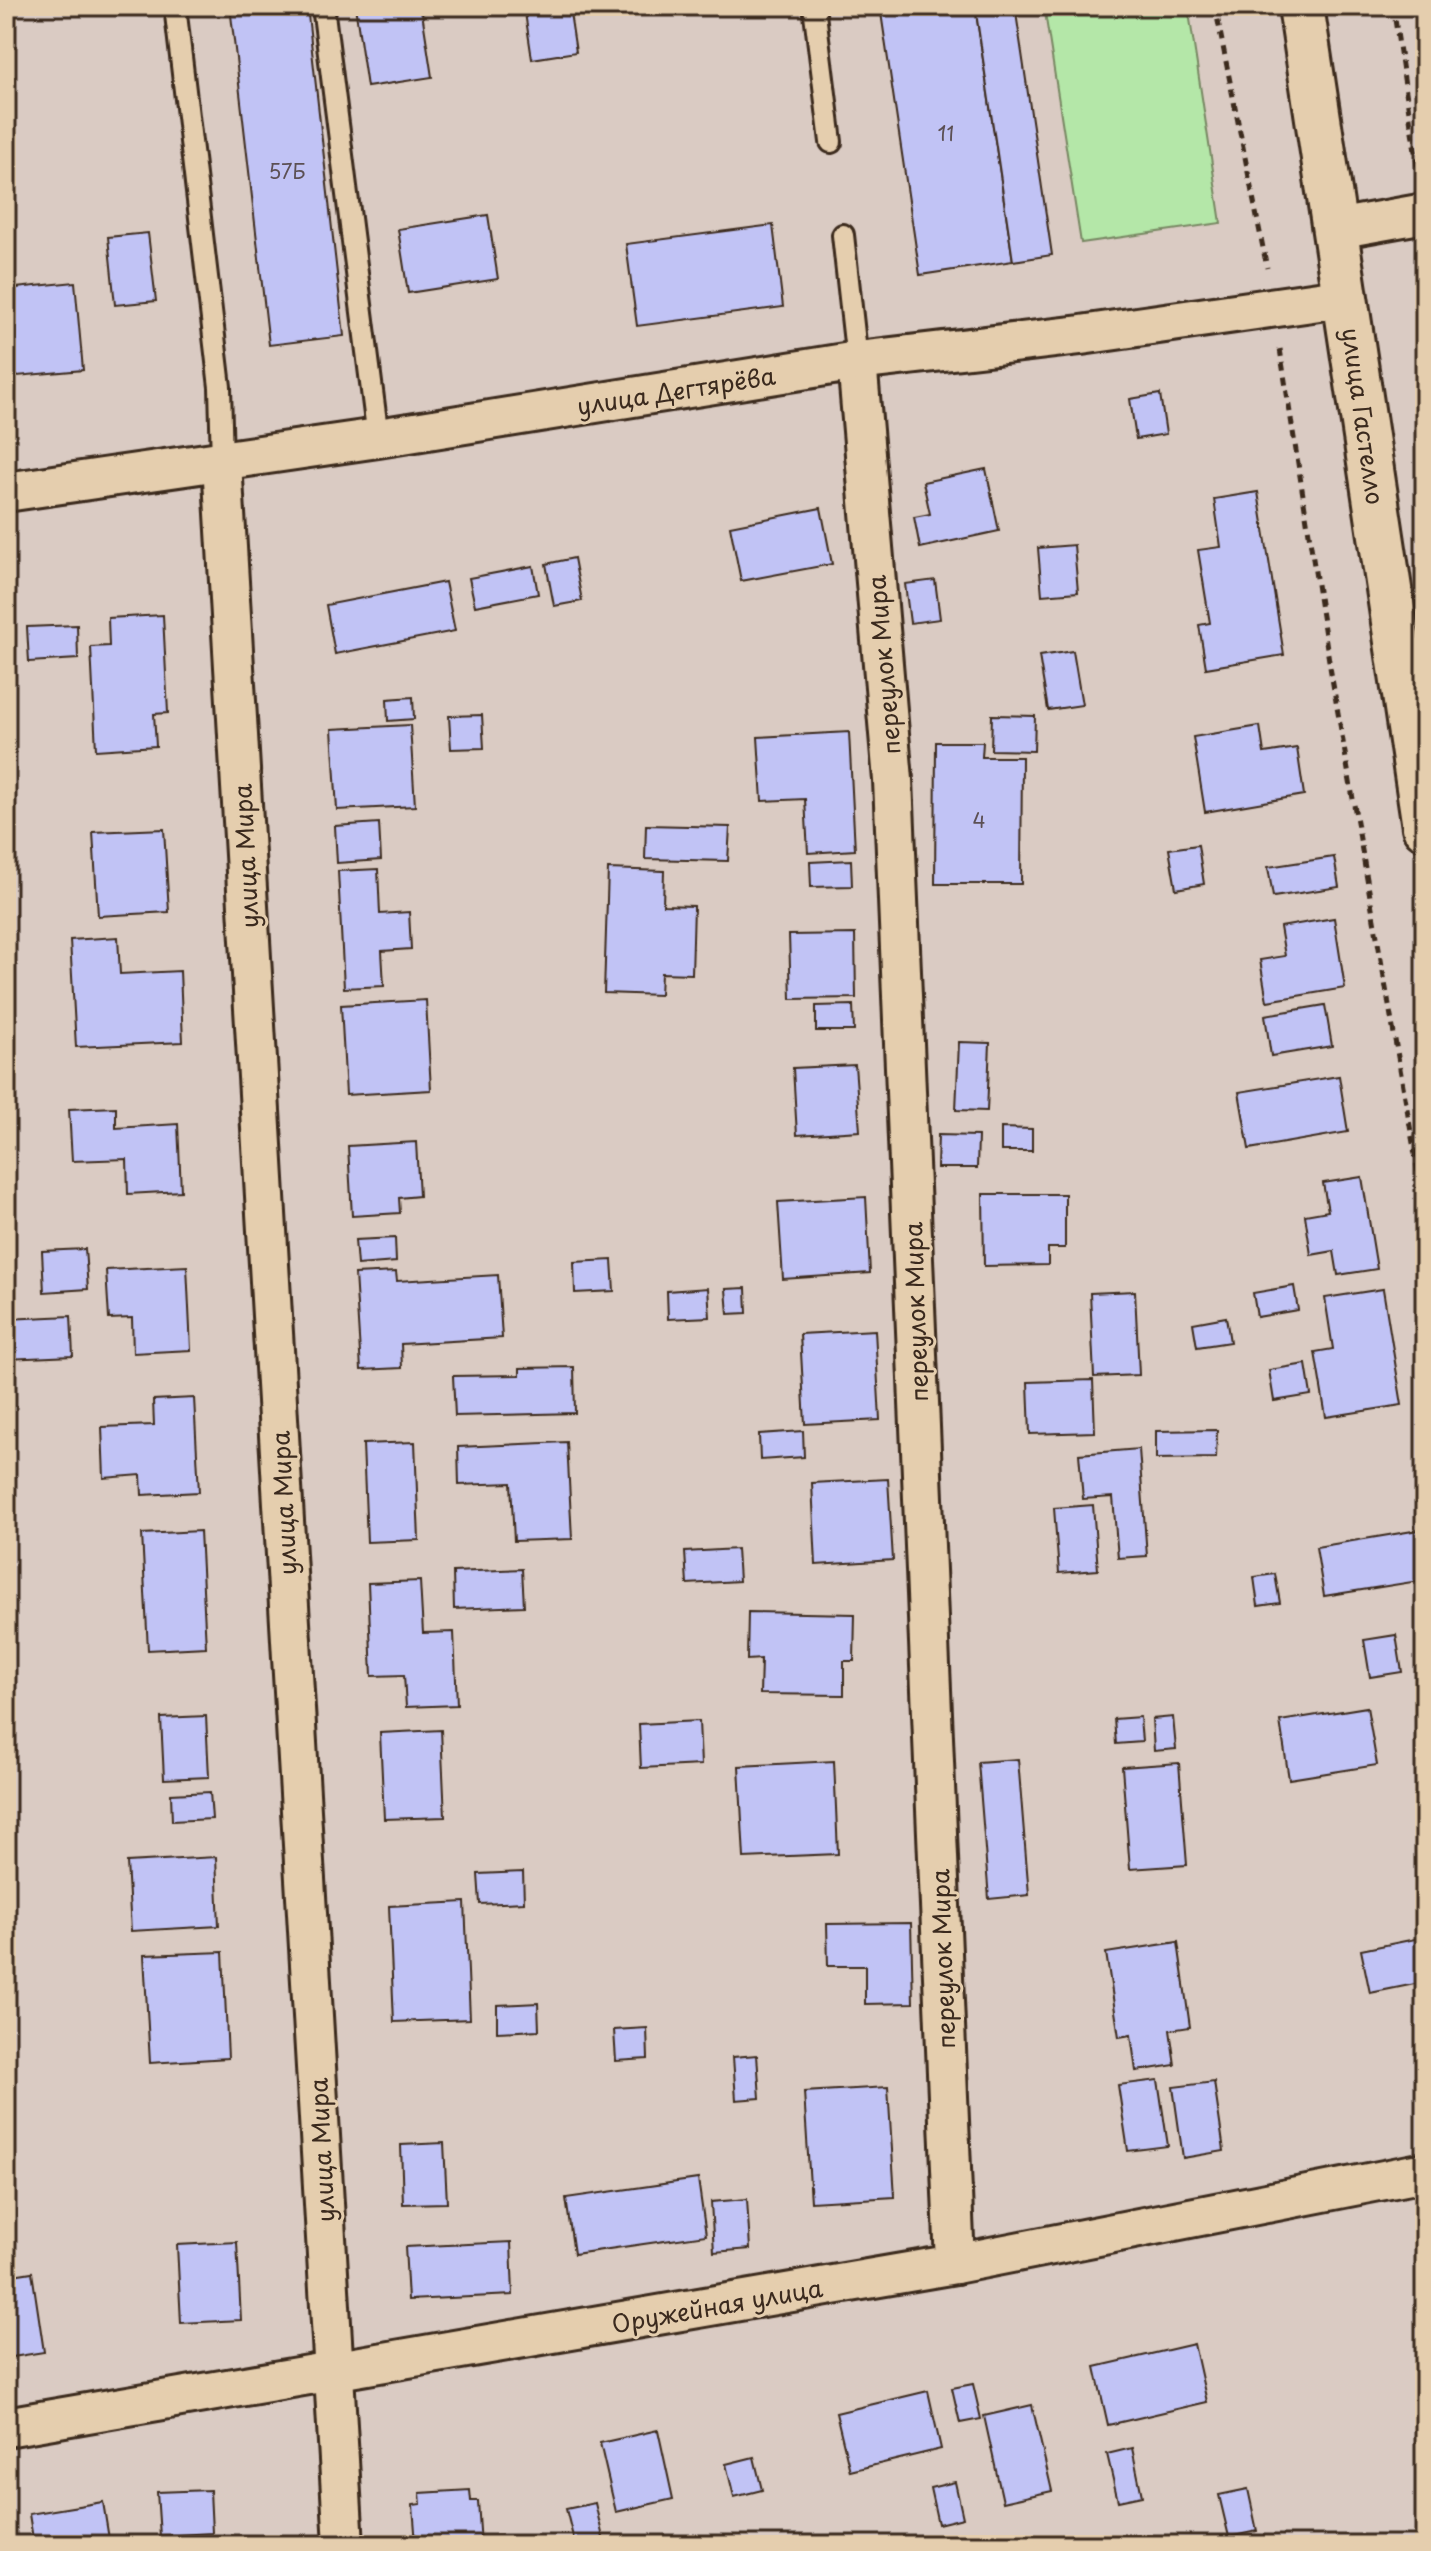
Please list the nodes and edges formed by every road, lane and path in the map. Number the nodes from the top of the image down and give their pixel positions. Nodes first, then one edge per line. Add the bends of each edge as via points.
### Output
1 (175, 6) edge
2 (323, 6) edge
3 (814, 6) edge
4 (1215, 6) edge
5 (1301, 6) edge
6 (1393, 6) edge
7 (831, 142) dead end
8 (1424, 214) edge
9 (1336, 229) junction
10 (843, 235) dead end
11 (1347, 297) junction
12 (1274, 307) junction
13 (857, 361) junction
14 (378, 438) junction
15 (222, 462) junction
16 (6, 492) edge
17 (1425, 827) edge
18 (1425, 1212) edge
19 (1425, 2172) edge
20 (955, 2264) junction
21 (334, 2372) junction
22 (6, 2427) edge
23 (344, 2545) edge

1 - 15 lane via 220,387
2 - 14 lane
3 - 7 lane
4 - 12 path
5 - 9 main road, улица Гастелло
6 - 8 path
8 - 9 street
9 - 11 main road, улица Гастелло
10 - 13 lane
11 - 12 street, улица Дегтярёва
11 - 17 main road, улица Гастелло
12 - 13 street, улица Дегтярёва
12 - 18 path via 1330,667
13 - 14 street, улица Дегтярёва
13 - 20 street, переулок Мира via 893,780
14 - 15 street, улица Дегтярёва
15 - 16 street, улица Дегтярёва
15 - 21 street, улица Мира
19 - 20 street, Оружейная улица
20 - 21 street, Оружейная улица
21 - 22 street, Оружейная улица
21 - 23 street, улица Мира

